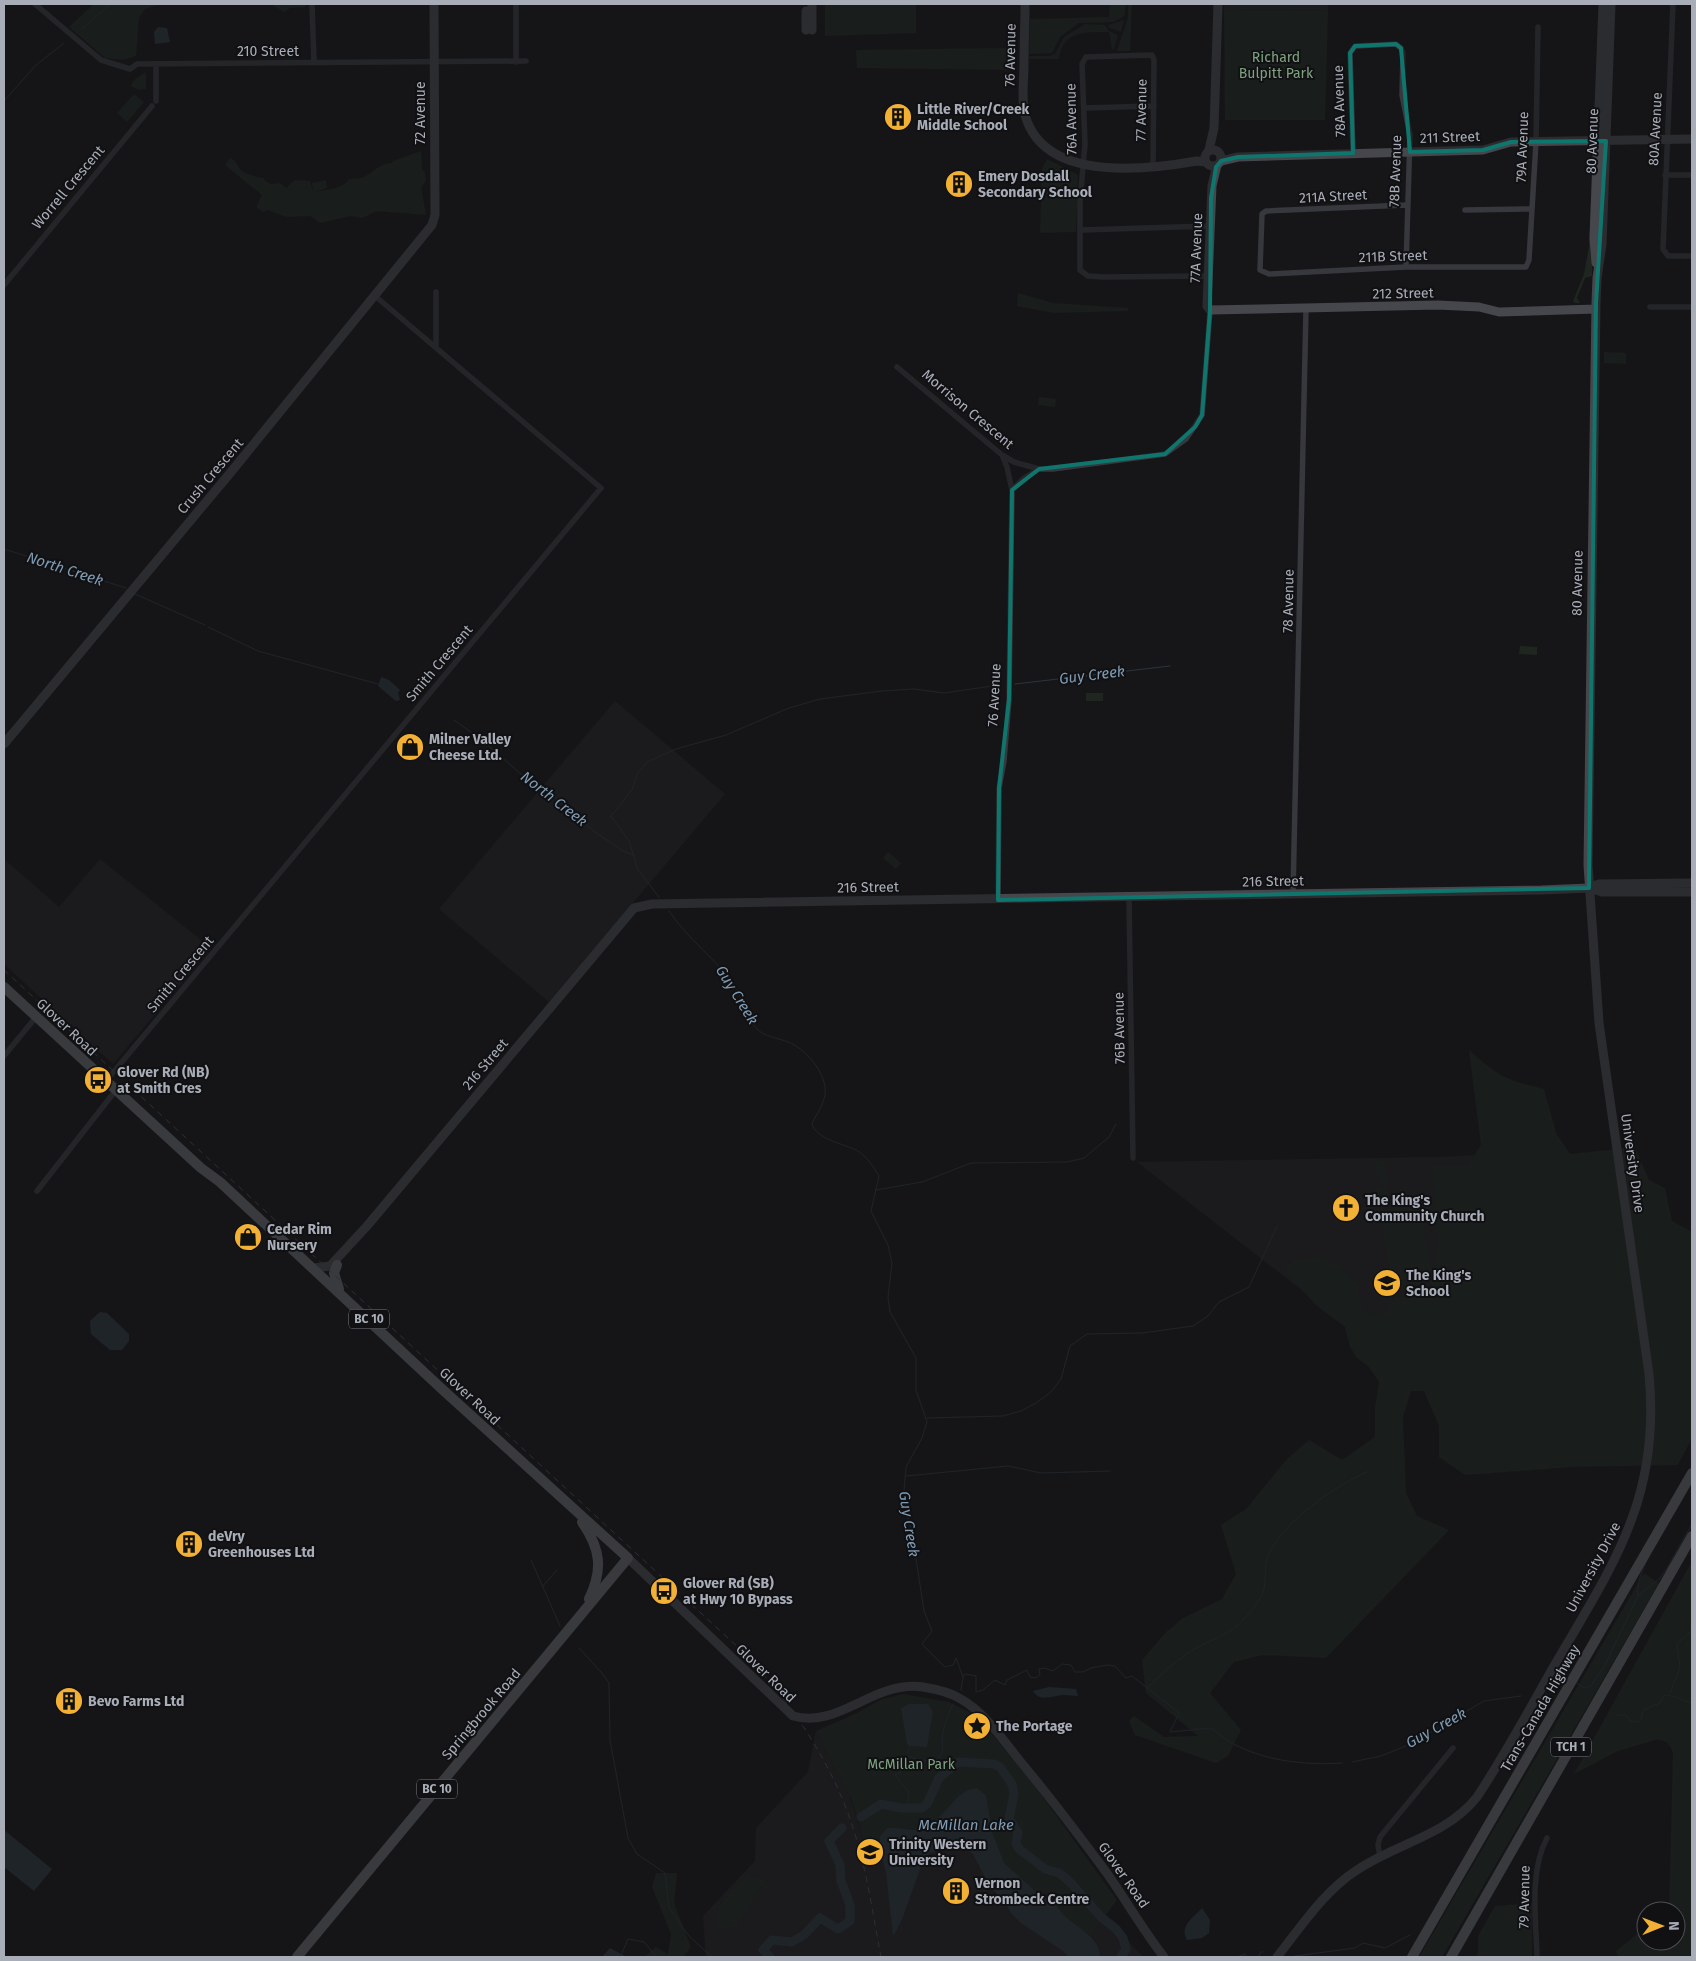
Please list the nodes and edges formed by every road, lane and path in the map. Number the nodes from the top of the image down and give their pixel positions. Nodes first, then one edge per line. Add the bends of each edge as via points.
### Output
1 (35, 4) edge
2 (312, 4) edge
3 (434, 4) edge
4 (516, 4) edge
5 (806, 4) edge
6 (812, 4) edge
7 (1025, 4) edge
8 (1218, 4) edge
9 (1603, 4) edge
10 (1611, 4) edge
11 (1673, 4) edge
12 (1538, 27) dead end
13 (1352, 49) joint
14 (1152, 55) joint
15 (526, 61) dead end
16 (314, 62) junction
17 (434, 62) junction
18 (516, 62) junction
19 (156, 64) junction
20 (156, 101) dead end
21 (152, 106) dead end
22 (1154, 106) junction
23 (1084, 108) junction
24 (1668, 139) junction
25 (1692, 139) edge
26 (1602, 141) junction
27 (1536, 142) junction
28 (1409, 152) junction
29 (1353, 153) junction
30 (1213, 158) junction
31 (1084, 166) junction
32 (1153, 166) junction
33 (1665, 175) junction
34 (1692, 175) edge
35 (1406, 205) junction
36 (1532, 209) junction
37 (1465, 210) dead end
38 (434, 222) joint
39 (1210, 226) junction
40 (1081, 230) junction
41 (1692, 256) edge
42 (1406, 267) junction
43 (1526, 267) joint
44 (1261, 271) joint
45 (1208, 276) junction
46 (4, 285) edge
47 (436, 292) dead end
48 (375, 296) junction
49 (1650, 307) dead end
50 (1692, 307) edge
51 (1306, 309) junction
52 (1596, 309) junction
53 (1210, 310) junction
54 (436, 346) junction
55 (897, 367) dead end
56 (1002, 455) junction
57 (1040, 469) junction
58 (1012, 490) junction
59 (4, 744) edge
60 (1692, 883) edge
61 (1589, 888) junction
62 (1692, 892) edge
63 (1293, 894) junction
64 (1130, 897) junction
65 (998, 900) junction
66 (4, 988) edge
67 (36, 1017) junction
68 (4, 1056) edge
69 (106, 1081) junction
70 (116, 1090) junction
71 (1133, 1158) dead end
72 (37, 1191) dead end
73 (367, 1226) junction
74 (337, 1265) junction
75 (316, 1272) junction
76 (353, 1304) junction
77 (416, 1366) junction
78 (1692, 1473) edge
79 (576, 1513) junction
80 (1692, 1536) edge
81 (628, 1558) junction
82 (577, 1620) junction
83 (1453, 1748) dead end
84 (1547, 1838) dead end
85 (1380, 1857) junction
86 (297, 1957) edge
87 (1164, 1957) edge
88 (1277, 1957) edge
89 (1412, 1957) edge
90 (1451, 1957) edge
91 (1536, 1957) edge

1 - 19 street, 210 Street via 105,62 122,64 130,69 137,64
2 - 16 street
3 - 17 main road, 72 Avenue
4 - 18 street
5 - 6 main road via 809,30
7 - 31 main road, 76 Avenue via 1025,115 1032,130 1050,150 1064,160
8 - 30 main road, 77A Avenue
9 - 26 main road, 80 Avenue
10 - 26 main road, 80 Avenue
11 - 24 street, 80A Avenue
12 - 27 street, 79A Avenue
13 - 28 street, 78B Avenue via 1355,46 1396,44 1401,48 1402,95 1409,126
13 - 29 street, 78A Avenue
14 - 22 street, 77 Avenue
14 - 23 street, 76A Avenue via 1085,58 1082,64
15 - 18 street, 210 Street
16 - 17 street, 210 Street
16 - 19 street, 210 Street
17 - 18 street, 210 Street
17 - 38 main road, 72 Avenue
19 - 20 street
21 - 46 street, Worrell Crescent
22 - 23 street
22 - 32 street, 77 Avenue
23 - 31 street, 76A Avenue
24 - 25 main road, 211 Street
24 - 26 main road, 211 Street
24 - 33 street, 80A Avenue
26 - 27 main road, 211 Street
26 - 52 main road, 80 Avenue via 1602,244
27 - 28 main road, 211 Street via 1511,142 1483,150
27 - 36 street, 79A Avenue
28 - 29 main road, 211 Street
28 - 35 street, 78B Avenue
29 - 30 main road, 211 Street
30 - 32 main road, 211 Street
30 - 39 main road, 77A Avenue
31 - 32 main road, 211 Street
31 - 40 street, 76A Avenue
33 - 34 street
33 - 41 street, 80A Avenue via 1663,248 1666,254
35 - 42 street, 78B Avenue
35 - 44 street, 211A Street via 1266,211 1262,214
36 - 37 street
36 - 43 street, 79A Avenue
38 - 48 main road, Crush Crescent
39 - 40 street
39 - 45 main road, 77A Avenue
40 - 45 street, 76A Avenue via 1080,270 1088,276
42 - 43 street, 211B Street
42 - 44 street, 211B Street via 1269,274
45 - 53 main road, 77A Avenue
47 - 54 street
48 - 54 street, Smith Crescent
48 - 59 main road, Crush Crescent
49 - 50 street
51 - 52 main road, 212 Street via 1438,305 1500,312
51 - 53 main road, 212 Street
51 - 63 street, 78 Avenue
52 - 61 main road, 80 Avenue
53 - 57 street, Morrison Crescent via 1202,415 1186,439 1164,454
54 - 69 street, Smith Crescent via 601,488
55 - 56 street, Morrison Crescent
56 - 57 street, Morrison Crescent
56 - 58 street, 76 Avenue
57 - 58 street
58 - 65 street, 76 Avenue via 1009,692 999,788
60 - 61 main road, 216 Street via 1599,884
61 - 62 main road, 216 Street via 1602,892
61 - 63 main road, 216 Street
61 - 85 main road, University Drive via 1599,1023 1650,1381 1650,1438 1644,1480 1630,1527 1611,1568 1477,1797 1448,1825
63 - 64 main road, 216 Street
64 - 65 main road, 216 Street
64 - 71 street, 76B Avenue
65 - 73 main road, 216 Street via 652,904 634,908
66 - 67 highway, Glover Road / BC 10
67 - 68 street
67 - 69 highway, Glover Road / BC 10
69 - 70 highway, Glover Road / BC 10
70 - 72 street
70 - 75 highway, Glover Road / BC 10 via 224,1192
73 - 74 main road
73 - 75 main road, 216 Street via 330,1266
74 - 75 main road via 330,1273
74 - 76 highway via 334,1273 337,1286
75 - 76 highway, Glover Road / BC 10
75 - 77 highway, Glover Road / BC 10 via 353,1312
76 - 77 highway, Glover Road / BC 10
77 - 79 highway, Glover Road / BC 10
78 - 89 highway, Trans-Canada Highway / TCH 1
79 - 81 highway, Glover Road / BC 10
79 - 82 highway via 594,1542 599,1568 594,1588
80 - 90 highway, TCH 1
81 - 82 highway, Springbrook Road / BC 10
81 - 87 main road, Glover Road via 793,1716 833,1715 871,1695 902,1687 934,1689 960,1698 988,1722 1045,1791
82 - 86 highway, Springbrook Road / BC 10
83 - 85 street via 1380,1837
84 - 91 street, 79 Avenue via 1536,1867
85 - 88 main road, University Drive via 1358,1868 1336,1886

